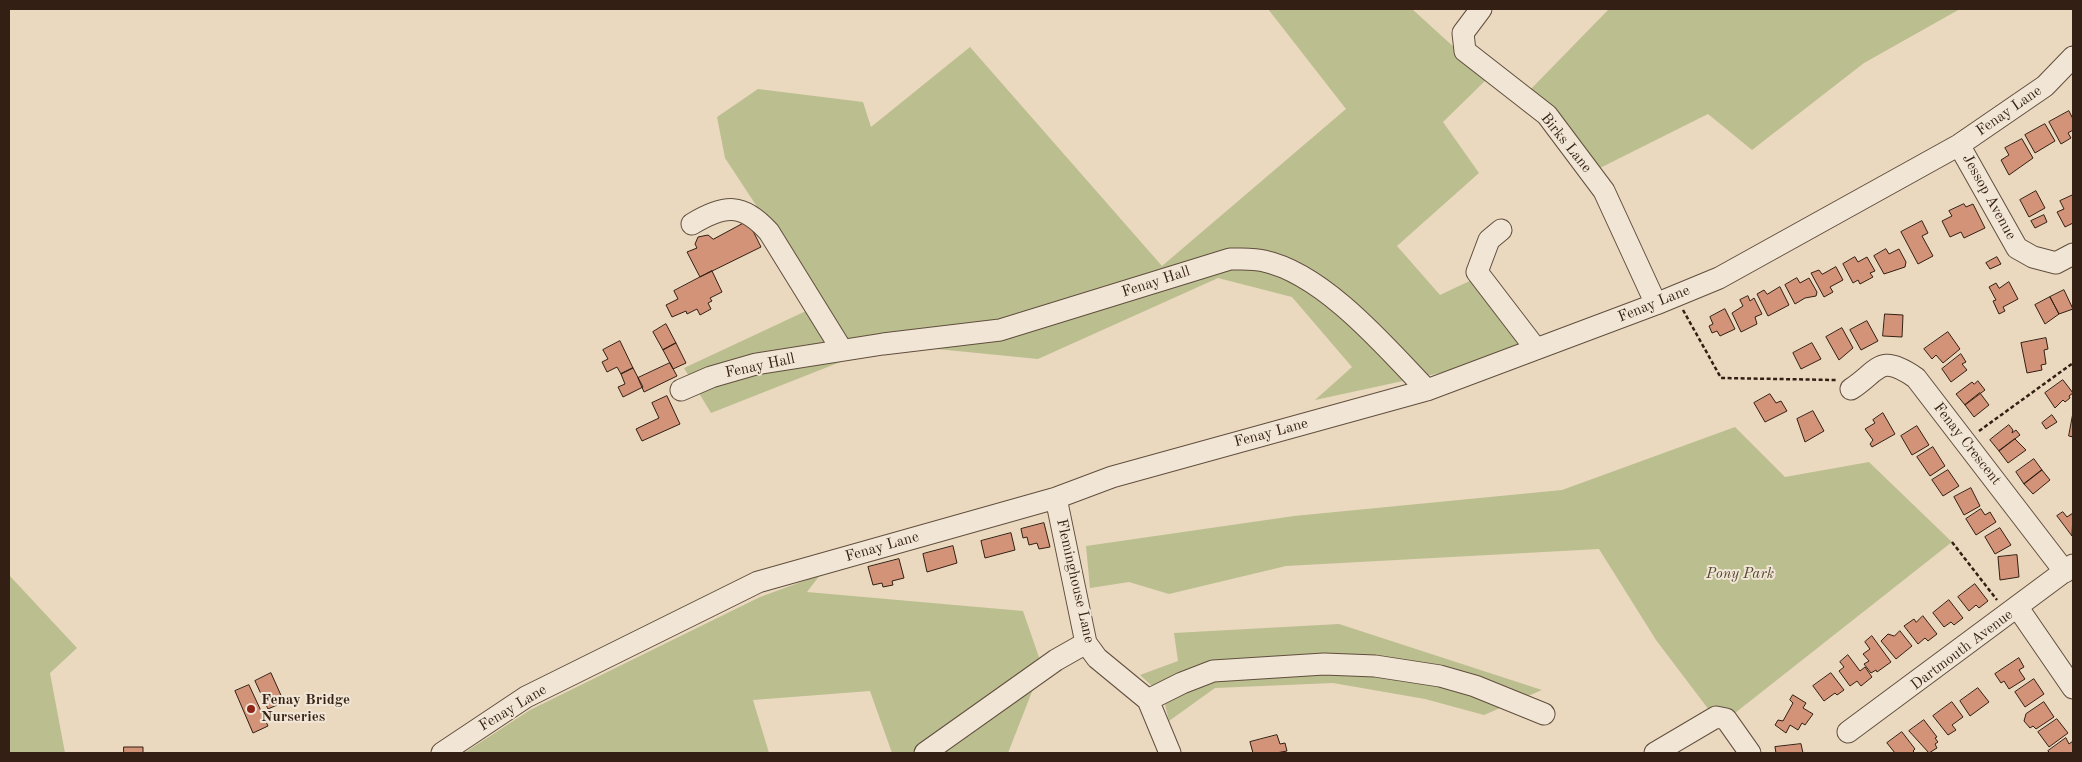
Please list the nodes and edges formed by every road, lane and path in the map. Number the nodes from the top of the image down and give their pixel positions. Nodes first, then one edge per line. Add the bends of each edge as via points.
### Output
1 (1481, 9) edge
2 (2073, 57) edge
3 (1959, 145) junction
4 (692, 224) dead end
5 (1501, 230) dead end
6 (2073, 254) edge
7 (1666, 300) junction
8 (1536, 349) junction
9 (842, 350) junction
10 (2073, 363) edge
11 (681, 390) dead end
12 (1427, 390) junction
13 (1851, 390) joint
14 (1965, 442) junction
15 (1056, 498) junction
16 (1952, 542) dead end
17 (2069, 568) edge
18 (2014, 611) junction
19 (1086, 643) junction
20 (2073, 688) edge
21 (1148, 700) junction
22 (1544, 714) dead end
23 (1848, 732) dead end
24 (442, 753) edge
25 (926, 753) edge
26 (1170, 753) edge
27 (1655, 753) edge
28 (1750, 753) edge

1 - 7 street, Birks Lane via 1463,33 1466,52 1547,115 1604,191
2 - 3 street, Fenay Lane via 2045,86
3 - 6 street, Jessop Avenue via 2017,248 2033,257 2056,263
3 - 7 street, Fenay Lane via 1720,278
4 - 9 street via 718,211 742,211 754,216 769,232
5 - 8 street via 1489,240 1477,272
7 - 8 street, Fenay Lane
7 - 13 path via 1721,378 1847,381
8 - 12 street, Fenay Lane
9 - 11 street, Fenay Hall via 756,364
9 - 12 street, Fenay Hall via 1000,330 1230,259 1265,261 1300,275 1355,314
10 - 14 path
12 - 15 street, Fenay Lane via 1112,476
13 - 14 street, Fenay Crescent via 1873,369 1892,365 1905,370 1916,378
14 - 17 street, Fenay Crescent
15 - 19 street, Fleminghouse Lane
15 - 24 street, Fenay Lane via 758,582 526,697
16 - 18 path
17 - 18 street, Dartmouth Avenue
18 - 20 street
18 - 23 street, Dartmouth Avenue
19 - 21 street, Fleminghouse Lane via 1097,658
19 - 25 street via 1056,660
21 - 22 street via 1213,671 1324,664 1374,666 1440,676 1475,686
21 - 26 street, Fleminghouse Lane
27 - 28 street via 1716,717 1726,719

